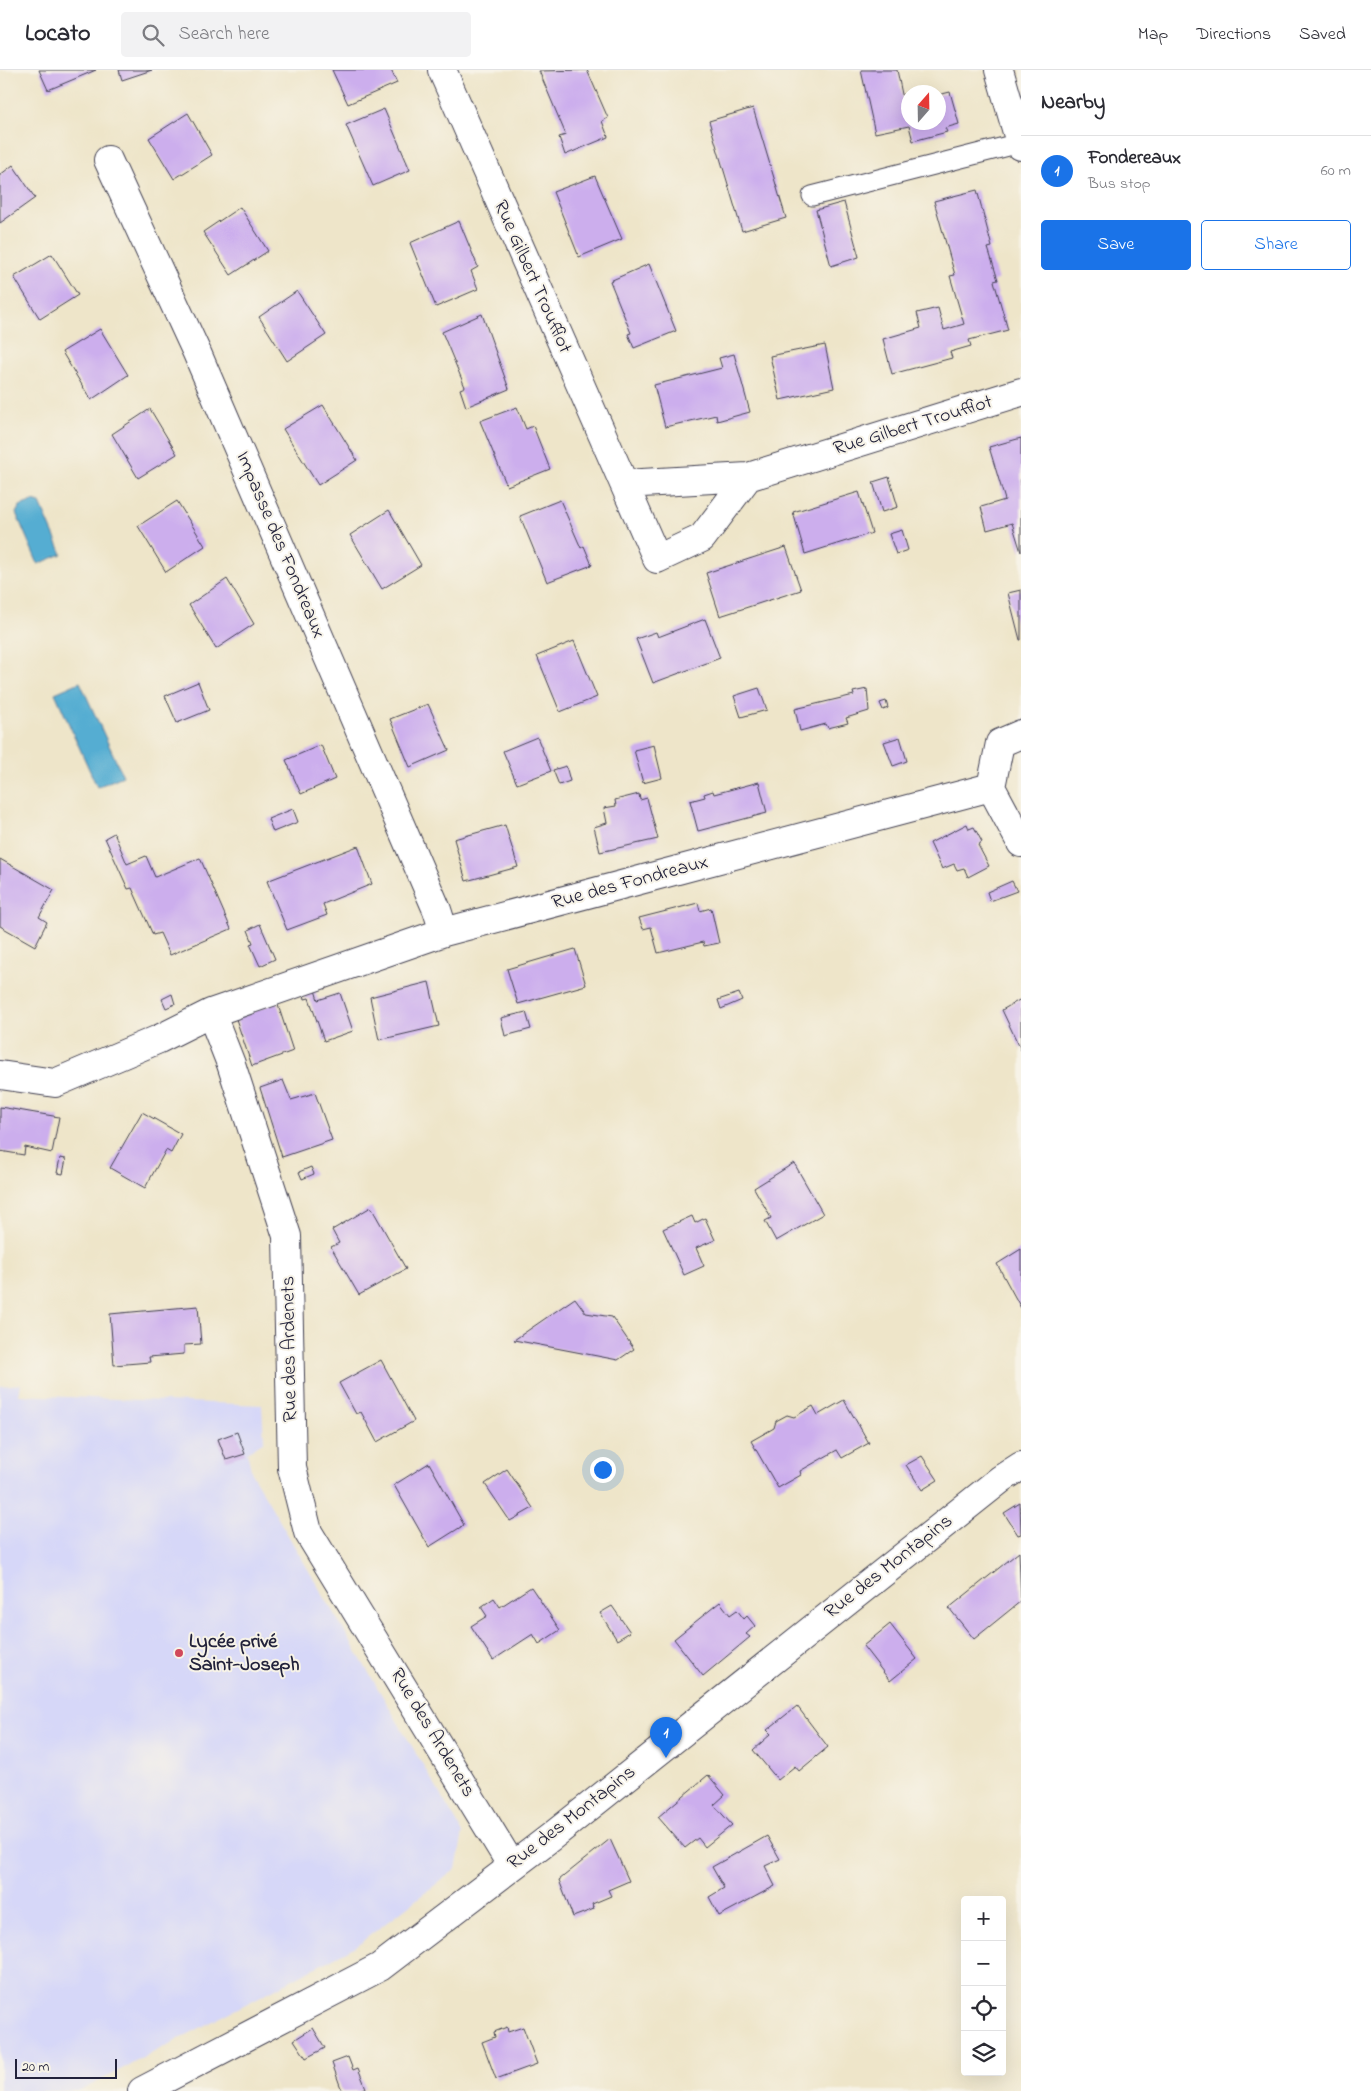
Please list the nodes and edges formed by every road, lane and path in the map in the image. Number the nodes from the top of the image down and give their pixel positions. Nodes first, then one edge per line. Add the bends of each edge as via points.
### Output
1 (442, 70) edge
2 (999, 70) edge
3 (1021, 144) edge
4 (108, 160) dead end
5 (812, 196) dead end
6 (1021, 392) edge
7 (748, 477) junction
8 (624, 484) junction
9 (1021, 734) edge
10 (991, 787) junction
11 (1021, 843) edge
12 (444, 932) junction
13 (211, 1013) junction
14 (0, 1075) edge
15 (1021, 1466) edge
16 (512, 1866) junction
17 (142, 2091) edge

1 - 8 street, Rue Gilbert Troufflot
2 - 3 street
3 - 5 lane
4 - 12 street, Impasse des Fondreaux via 197,353
6 - 7 street, Rue Gilbert Troufflot
7 - 8 street, Rue Gilbert Troufflot
7 - 8 street, Rue Gilbert Troufflot via 702,538 657,559
9 - 10 street via 1000,743
10 - 11 street
10 - 12 street, Rue des Fondreaux
12 - 13 street, Rue des Fondreaux
13 - 14 street via 55,1083
13 - 16 street, Rue des Ardenets via 287,1236 292,1468 308,1532
15 - 16 street, Rue des Montapins via 1000,1478
16 - 17 street, Rue des Montapins via 380,1966

